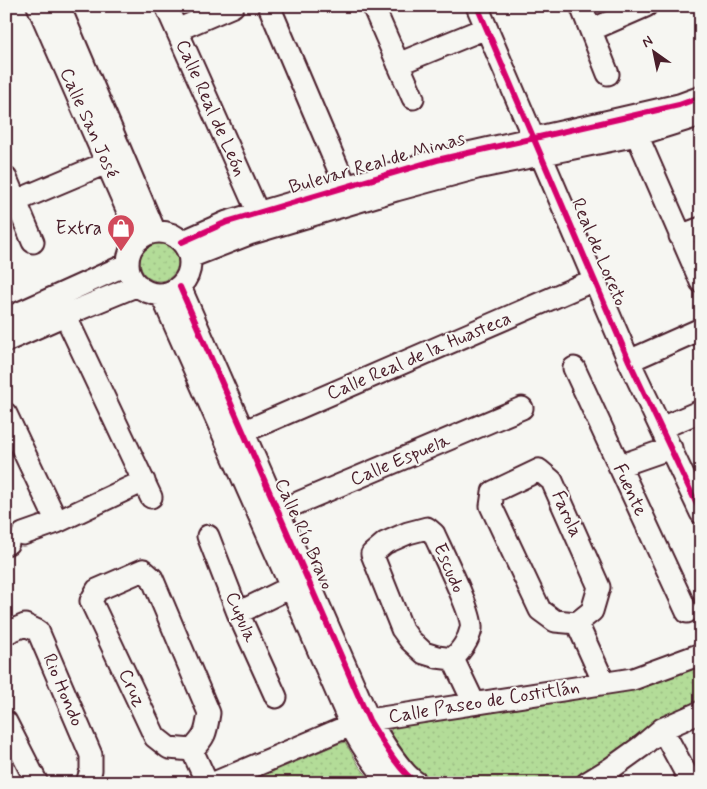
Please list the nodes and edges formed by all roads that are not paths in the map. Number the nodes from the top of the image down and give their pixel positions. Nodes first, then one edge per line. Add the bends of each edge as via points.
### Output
1 (38, 6) edge
2 (59, 6) edge
3 (166, 6) edge
4 (233, 6) edge
5 (269, 6) edge
6 (373, 6) edge
7 (477, 6) edge
8 (581, 6) edge
9 (646, 6) edge
10 (486, 28) junction
11 (177, 30) junction
12 (591, 30) junction
13 (398, 64) junction
14 (608, 74) dead end
15 (701, 97) edge
16 (413, 98) dead end
17 (701, 115) edge
18 (637, 135) junction
19 (538, 146) junction
20 (106, 162) junction
21 (6, 178) edge
22 (346, 187) junction
23 (16, 201) junction
24 (258, 213) junction
25 (701, 228) edge
26 (148, 235) junction
27 (680, 236) junction
28 (33, 242) dead end
29 (186, 249) junction
30 (128, 264) junction
31 (594, 280) junction
32 (701, 282) edge
33 (138, 285) junction
34 (171, 290) junction
35 (65, 315) junction
36 (6, 319) edge
37 (701, 329) edge
38 (6, 341) edge
39 (629, 361) junction
40 (574, 368) dead end
41 (522, 408) dead end
42 (701, 411) edge
43 (6, 414) edge
44 (661, 428) junction
45 (243, 432) junction
46 (671, 448) junction
47 (619, 466) junction
48 (699, 501) edge
49 (270, 515) junction
50 (57, 522) junction
51 (208, 536) dead end
52 (12, 540) edge
53 (291, 587) junction
54 (687, 612) dead end
55 (238, 613) junction
56 (577, 624) junction
57 (6, 633) edge
58 (701, 654) edge
59 (452, 659) junction
60 (604, 683) junction
61 (276, 697) dead end
62 (474, 703) junction
63 (701, 712) edge
64 (6, 722) edge
65 (360, 723) junction
66 (662, 729) junction
67 (192, 750) junction
68 (690, 779) edge
69 (37, 783) edge
70 (87, 783) edge
71 (207, 783) edge
72 (214, 783) edge
73 (390, 783) edge
74 (417, 783) edge
75 (587, 783) edge

1 - 20 street, Calle San José
2 - 26 street, Calle San José
3 - 11 street
4 - 11 street, Calle Real de León
5 - 22 street
6 - 13 street
7 - 10 street, Real de Loreto
8 - 12 street
9 - 12 street
10 - 13 street
10 - 19 street, Real de Loreto
11 - 24 street, Calle Real de León
12 - 14 street
13 - 16 street
15 - 19 street, Bulevar Real de Minas
17 - 18 street, Bulevar Real de Minas
18 - 19 street, Bulevar Real de Minas
18 - 27 street
19 - 22 street, Bulevar Real de Minas via 437,160
19 - 29 street, Bulevar Real de Minas via 477,168
19 - 31 street, Real de Loreto
20 - 23 street
20 - 26 street, Calle San José
21 - 23 street
22 - 24 street, Bulevar Real de Minas
23 - 28 street
24 - 29 street, Bulevar Real de Minas via 227,222
25 - 27 street
26 - 29 street via 165,232 174,236
26 - 30 street via 135,244
27 - 32 street
29 - 34 street via 190,267 187,278
30 - 33 street
30 - 36 street
31 - 39 street, Real de Loreto
31 - 45 street, Calle Real de la Huasteca
33 - 34 street via 153,294
33 - 35 street
34 - 45 street, Calle Río Bravo
34 - 49 street, Calle Río Bravo
35 - 38 street
35 - 50 street via 147,489
37 - 39 street
39 - 44 street, Real de Loreto
40 - 47 street, Fuente
41 - 49 street, Calle Espuela
42 - 44 street
43 - 50 street
44 - 46 street, Real de Loreto
45 - 49 street, Calle Río Bravo
46 - 47 street
46 - 48 street, Real de Loreto
47 - 54 street, Fuente
49 - 53 street, Calle Río Bravo
49 - 65 street, Calle Río Bravo
50 - 52 street
51 - 55 street, Cupula
53 - 55 street
53 - 65 street, Calle Río Bravo
55 - 61 street, Cupula
56 - 56 street, Farola via 555,621 540,610 491,506 493,492 539,470 552,482 599,587 592,611
56 - 60 street
57 - 70 street, Rio Hondo via 25,625 38,631 91,755
58 - 60 street, Calle Paseo de Costitlán via 633,679
59 - 59 street, Escudo via 424,652 402,629 372,554 385,543 427,528 434,534 472,627 464,647
59 - 62 street
60 - 62 street, Calle Paseo de Costitlán
62 - 65 street, Calle Paseo de Costitlán
63 - 66 street
64 - 69 street
65 - 72 street, Calle Paseo de Costitlán
65 - 73 street, Calle Río Bravo via 358,740
65 - 74 street, Calle Río Bravo
66 - 68 street
66 - 75 street
67 - 67 street, Cruz via 203,740 209,713 152,578 143,570 97,590 91,601 155,738 169,748
67 - 71 street

